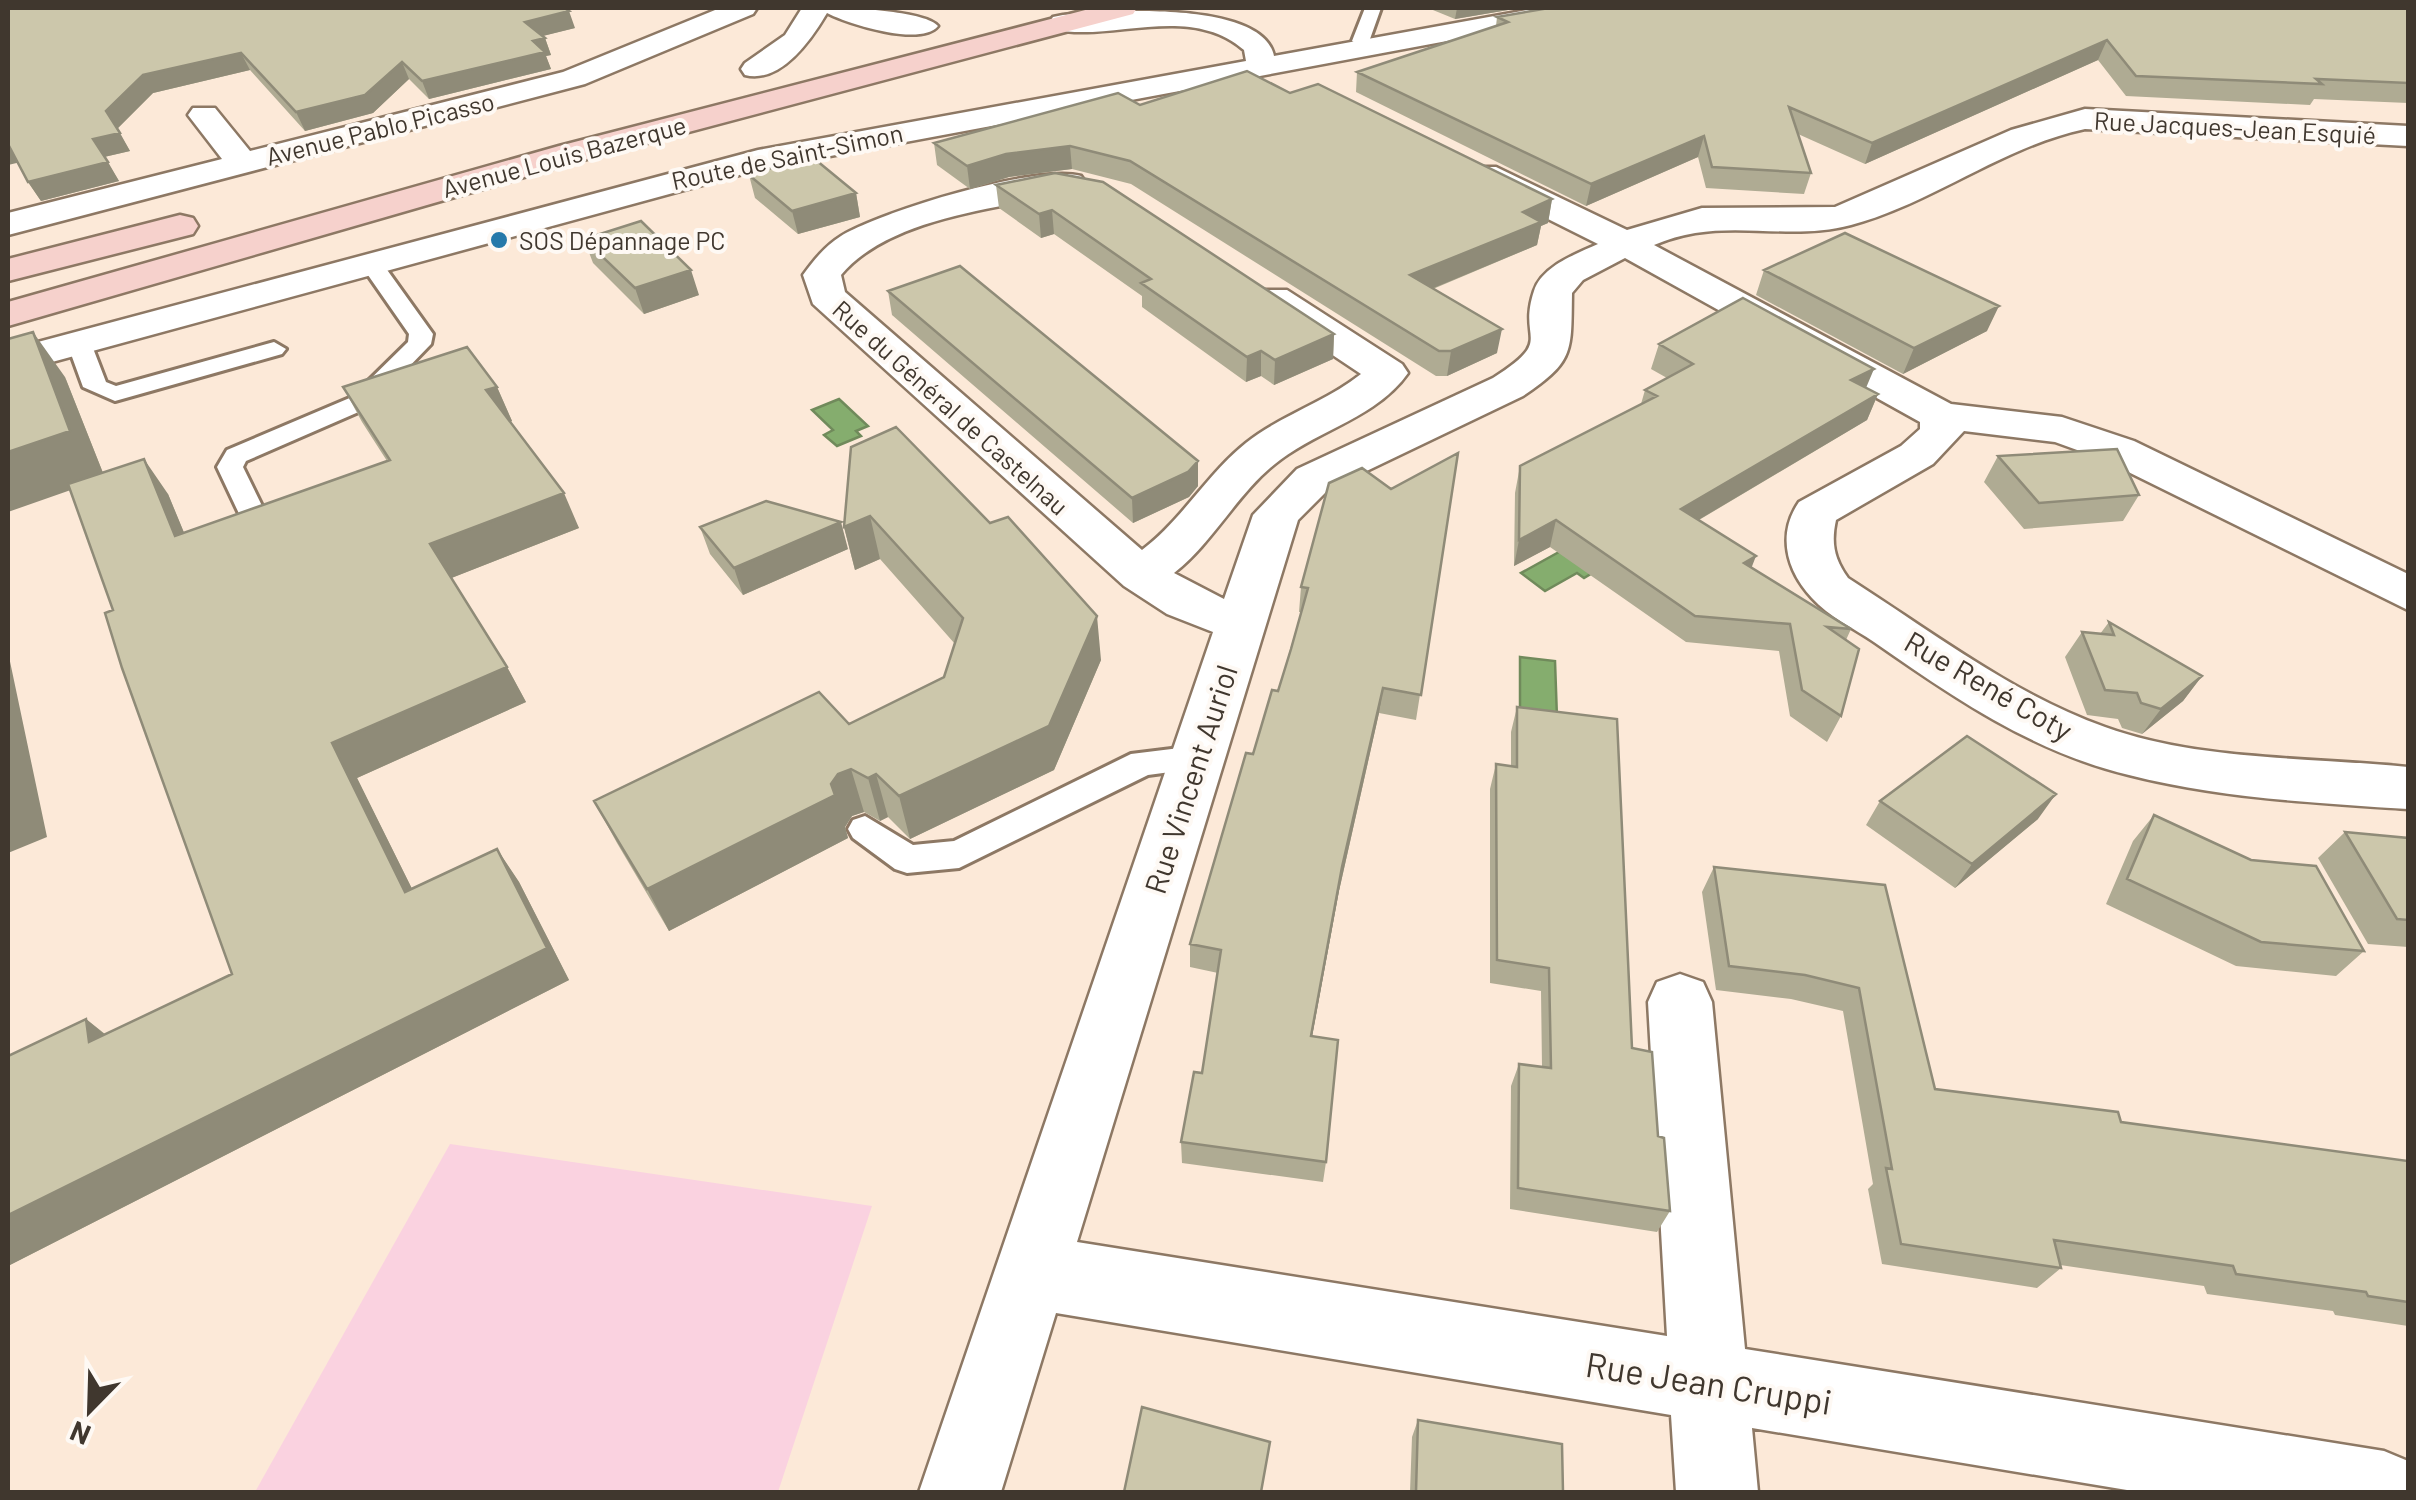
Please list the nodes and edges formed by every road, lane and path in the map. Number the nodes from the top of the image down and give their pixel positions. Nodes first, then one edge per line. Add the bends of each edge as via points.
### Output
1 (743, 8) edge
2 (816, 8) edge
3 (836, 8) edge
4 (1122, 8) edge
5 (1373, 8) edge
6 (1580, 8) edge
7 (654, 15) dead end
8 (956, 18) dead end
9 (1063, 23) junction
10 (924, 26) junction
11 (689, 30) junction
12 (1368, 46) junction
13 (756, 69) junction
14 (1262, 69) junction
15 (718, 79) dead end
16 (204, 115) dead end
17 (2408, 136) edge
18 (1463, 163) edge
19 (243, 164) junction
20 (1105, 191) edge
21 (216, 216) dead end
22 (8, 224) edge
23 (1626, 244) junction
24 (372, 265) junction
25 (8, 270) edge
26 (1244, 279) edge
27 (8, 314) edge
28 (79, 342) junction
29 (274, 349) dead end
30 (8, 362) edge
31 (1942, 416) junction
32 (254, 516) edge
33 (1140, 575) junction
34 (2408, 594) edge
35 (1239, 623) junction
36 (1196, 758) junction
37 (2408, 788) edge
38 (865, 829) dead end
39 (1680, 1002) dead end
40 (1033, 1272) junction
41 (1706, 1348) junction
42 (960, 1492) edge
43 (1717, 1492) edge
44 (2384, 1492) edge

1 - 11 street, Avenue Pablo Picasso
2 - 13 street via 796,41
3 - 10 street via 864,20
4 - 9 main road, Avenue Louis Bazerque
5 - 12 lane via 1362,41
6 - 12 street, Route de Saint-Simon
7 - 11 street
8 - 10 main road
9 - 14 street via 1128,16 1228,27 1256,44
9 - 27 main road, Avenue Louis Bazerque via 571,153
10 - 13 main road
11 - 19 street, Avenue Pablo Picasso via 574,78
12 - 14 street, Route de Saint-Simon via 1315,70
13 - 15 main road
14 - 24 street, Route de Saint-Simon via 758,160
16 - 19 street
17 - 23 street, Rue Jacques-Jean Esquié via 2085,119 2044,125 1839,218 1706,218
18 - 23 street
19 - 22 street, Avenue Pablo Picasso
20 - 33 street, Rue du Général de Castelnau via 1060,182 1026,186 863,239 834,257 822,276 826,296
21 - 25 main road
23 - 31 street
23 - 35 street, Rue Vincent Auriol via 1570,272 1553,291 1551,350 1534,370 1313,479 1276,515
24 - 28 street, Route de Saint-Simon
24 - 32 lane via 422,334 419,344 361,402 236,456 230,467
26 - 33 street via 1386,373 1351,403 1262,451 1186,540
28 - 29 lane via 95,387 115,394
28 - 30 street, Route de Saint-Simon
31 - 34 street via 2062,430 2118,450
31 - 37 street, Rue René Coty via 1942,433 1917,455 1815,512 1805,540 1830,590 2034,718 2092,744 2155,760
33 - 35 street, Rue du Général de Castelnau
35 - 36 street, Rue Vincent Auriol
36 - 38 lane via 1143,763 959,854 907,860
36 - 40 street, Rue Vincent Auriol
39 - 41 street
40 - 41 street, Rue Jean Cruppi
40 - 42 street, Rue Vincent Auriol
41 - 43 street
41 - 44 street, Rue Jean Cruppi

